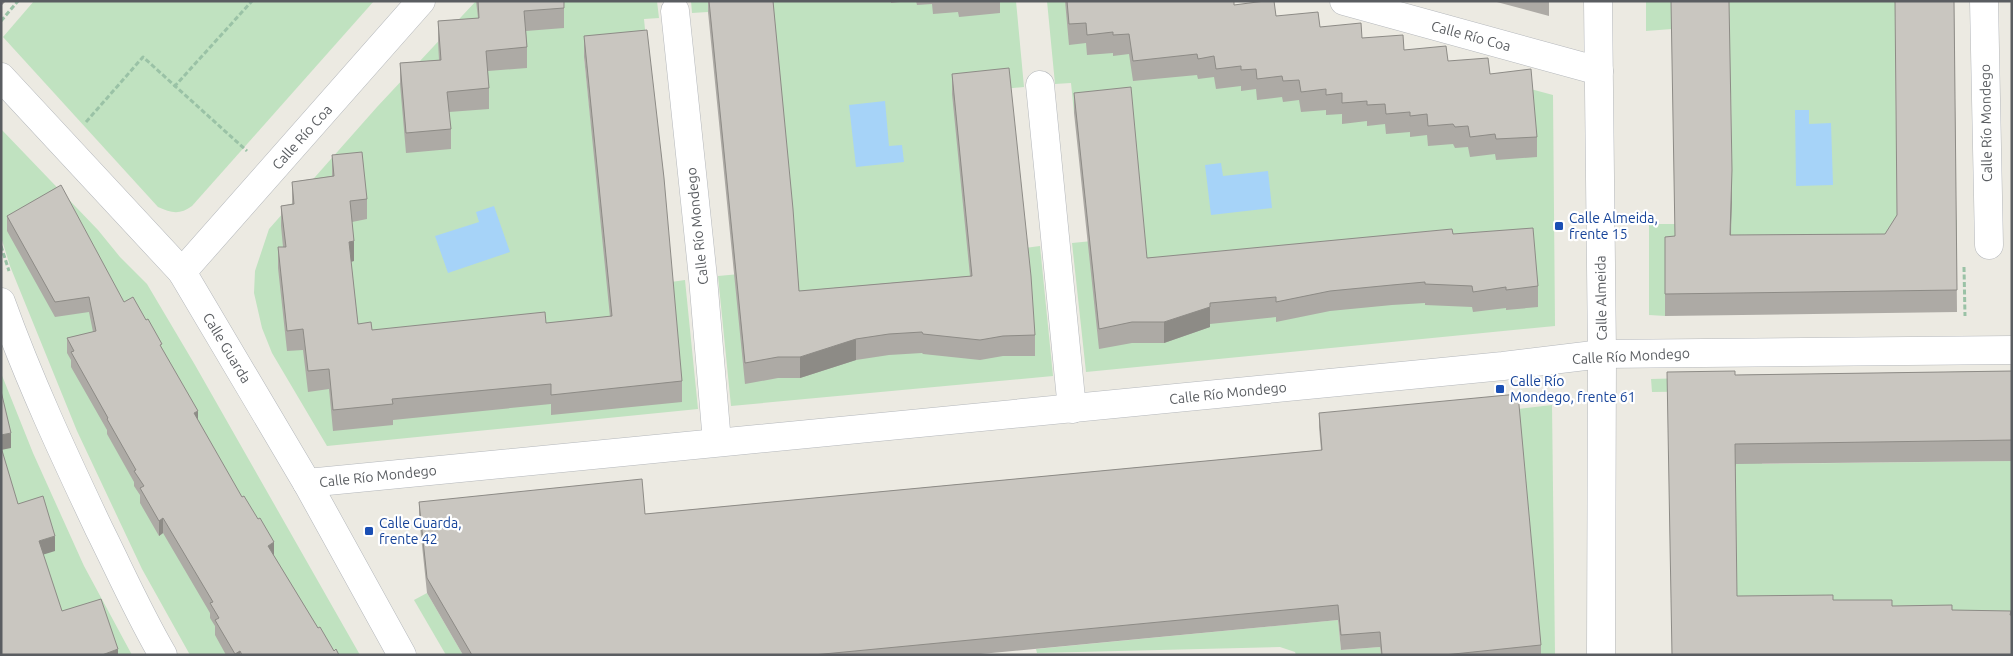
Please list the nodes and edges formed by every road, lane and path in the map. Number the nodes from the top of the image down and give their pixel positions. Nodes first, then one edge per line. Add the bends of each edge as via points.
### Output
1 (18, 1) edge
2 (252, 1) edge
3 (421, 1) edge
4 (1344, 1) edge
5 (1598, 1) edge
6 (1984, 1) edge
7 (675, 11) dead end
8 (1, 21) edge
9 (1599, 71) junction
10 (1, 77) edge
11 (1040, 86) dead end
12 (174, 87) junction
13 (86, 122) dead end
14 (248, 152) dead end
15 (1989, 245) dead end
16 (1964, 264) dead end
17 (182, 272) junction
18 (1, 302) edge
19 (1965, 316) dead end
20 (2012, 350) edge
21 (1602, 354) junction
22 (1072, 409) junction
23 (717, 442) junction
24 (307, 483) junction
25 (163, 655) edge
26 (402, 655) edge
27 (1602, 655) edge

1 - 8 path
2 - 12 path
3 - 17 street, Calle Río Coa
4 - 9 street, Calle Río Coa
5 - 9 street, Calle Almeida
6 - 15 street, Calle Río Mondego
7 - 23 street, Calle Río Mondego
9 - 21 street, Calle Almeida
10 - 17 street, Calle Guarda
11 - 22 street
12 - 13 path via 143,57
12 - 14 path
16 - 19 path
17 - 24 street, Calle Guarda
18 - 25 street via 73,474
20 - 21 street, Calle Río Mondego
21 - 22 street, Calle Río Mondego
21 - 27 street, Calle Almeida
22 - 23 street, Calle Río Mondego
23 - 24 street, Calle Río Mondego
24 - 26 street, Calle Guarda

